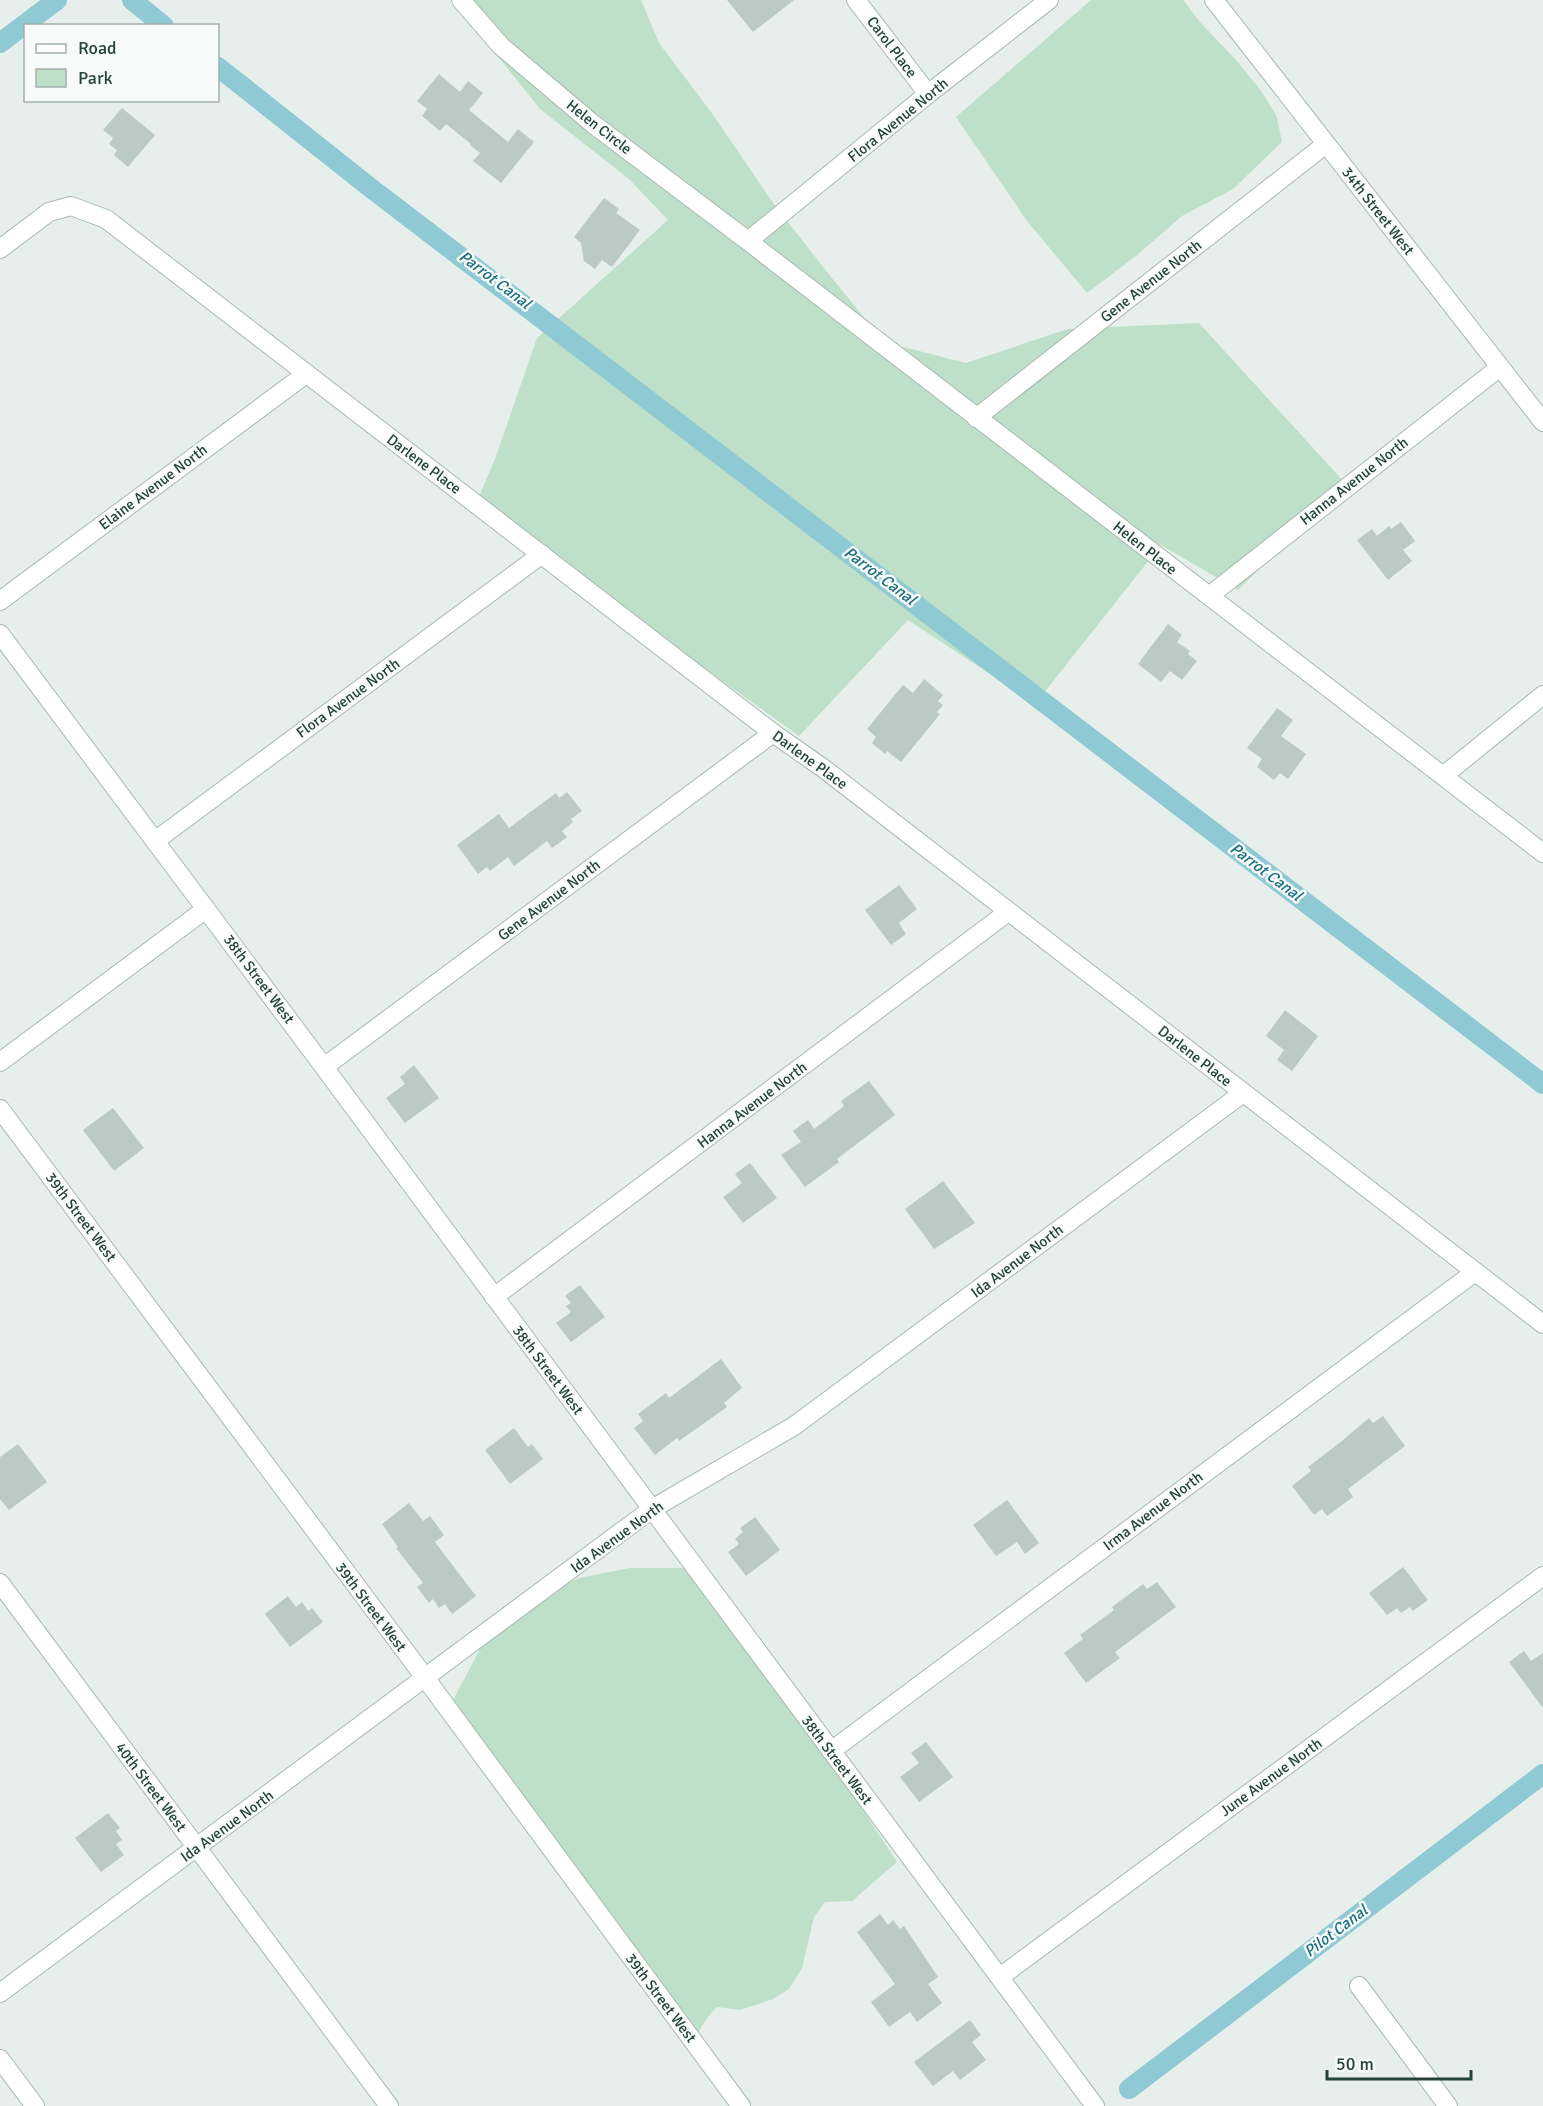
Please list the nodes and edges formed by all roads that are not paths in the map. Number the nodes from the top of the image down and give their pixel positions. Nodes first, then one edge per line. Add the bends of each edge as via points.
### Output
1 (461, 0) edge
2 (856, 0) edge
3 (1049, 0) edge
4 (1214, 0) edge
5 (928, 94) junction
6 (1326, 144) junction
7 (748, 241) junction
8 (0, 249) edge
9 (1500, 366) junction
10 (306, 374) junction
11 (976, 418) junction
12 (1543, 422) edge
13 (542, 554) junction
14 (1209, 596) junction
15 (0, 601) edge
16 (0, 634) edge
17 (1543, 695) edge
18 (773, 733) junction
19 (1443, 776) junction
20 (155, 841) junction
21 (1543, 854) edge
22 (206, 909) junction
23 (1008, 912) junction
24 (0, 1062) edge
25 (324, 1067) junction
26 (1243, 1093) junction
27 (0, 1109) edge
28 (1476, 1272) junction
29 (494, 1297) junction
30 (1543, 1324) edge
31 (652, 1509) junction
32 (1543, 1576) edge
33 (0, 1583) edge
34 (426, 1679) junction
35 (831, 1752) junction
36 (197, 1848) junction
37 (1000, 1977) junction
38 (1359, 1986) dead end
39 (0, 1993) edge
40 (0, 2059) edge
41 (35, 2106) edge
42 (389, 2106) edge
43 (741, 2106) edge
44 (1095, 2106) edge
45 (1448, 2106) edge

1 - 7 street, Helen Circle via 501,46 556,94
2 - 5 street, Carol Place
3 - 5 street, Flora Avenue North
4 - 6 street, 34th Street West
5 - 7 street, Flora Avenue North
6 - 9 street, 34th Street West
6 - 11 street, Gene Avenue North
7 - 11 street, Helen Place
8 - 10 street, Darlene Place via 49,213 71,206 106,219
9 - 12 street, 34th Street West
9 - 14 street, Hanna Avenue North
10 - 13 street, Darlene Place
10 - 15 street, Elaine Avenue North
11 - 14 street, Helen Place
13 - 18 street, Darlene Place
13 - 20 street, Flora Avenue North
14 - 19 street, Helen Place
16 - 20 street, 38th Street West
17 - 19 street
18 - 23 street, Darlene Place
18 - 25 street, Gene Avenue North
19 - 21 street, Helen Place
20 - 22 street, 38th Street West
22 - 24 street
22 - 25 street, 38th Street West
23 - 26 street, Darlene Place
23 - 29 street, Hanna Avenue North
25 - 29 street, 38th Street West
26 - 28 street, Darlene Place
26 - 31 street, Ida Avenue North via 794,1426
27 - 34 street, 39th Street West
28 - 30 street, Darlene Place
28 - 35 street, Irma Avenue North
29 - 31 street, 38th Street West
31 - 34 street, Ida Avenue North
31 - 35 street, 38th Street West
32 - 37 street, June Avenue North
33 - 36 street, 40th Street West
34 - 36 street, Ida Avenue North
34 - 43 street, 39th Street West
35 - 37 street, 38th Street West
36 - 39 street, Ida Avenue North
36 - 42 street, 40th Street West
37 - 44 street, 38th Street West
38 - 45 street
40 - 41 street

